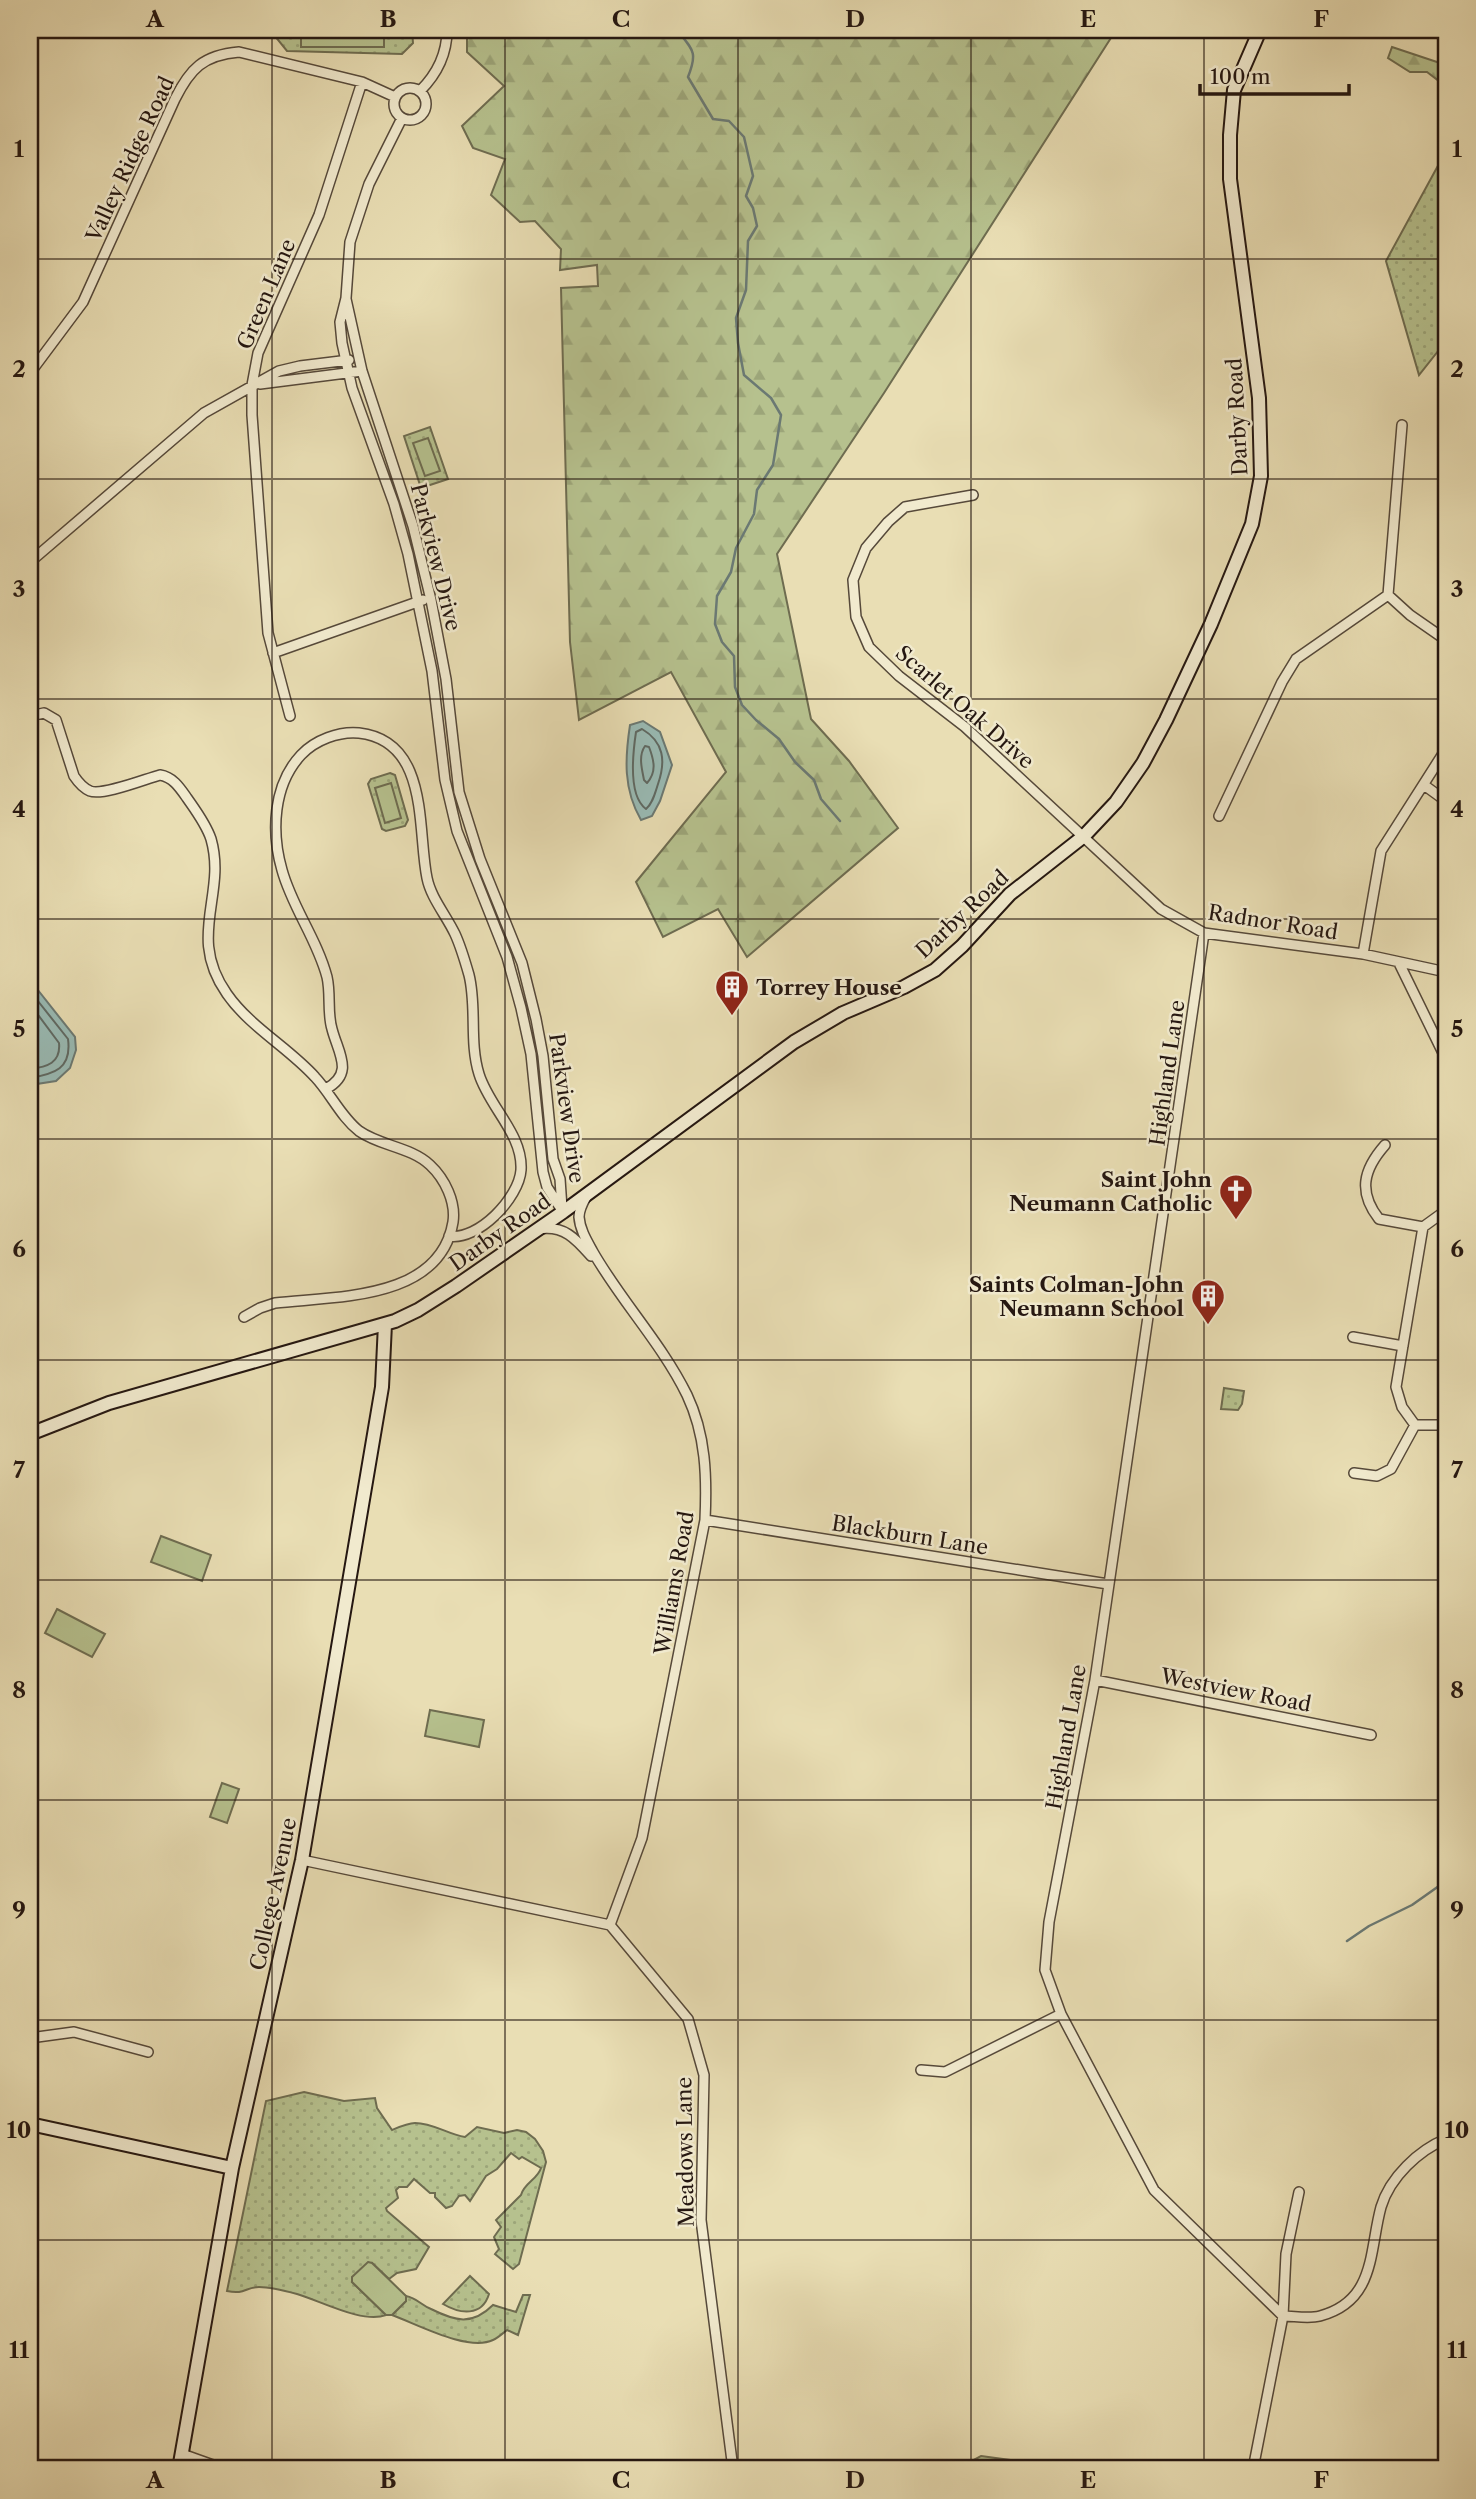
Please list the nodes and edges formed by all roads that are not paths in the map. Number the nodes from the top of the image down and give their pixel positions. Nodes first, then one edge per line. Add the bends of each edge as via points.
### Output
1 (447, 30) edge
2 (1260, 30) edge
3 (362, 82) junction
4 (420, 91) junction
5 (395, 97) junction
6 (402, 118) junction
7 (346, 298) junction
8 (360, 358) junction
9 (346, 361) junction
10 (362, 371) junction
11 (30, 373) edge
12 (349, 373) junction
13 (252, 385) junction
14 (1402, 425) dead end
15 (973, 495) dead end
16 (30, 562) edge
17 (1388, 595) junction
18 (430, 598) junction
19 (419, 602) junction
20 (1446, 640) edge
21 (273, 653) junction
22 (447, 687) junction
23 (434, 689) junction
24 (30, 716) edge
25 (290, 716) dead end
26 (1446, 749) edge
27 (1424, 785) junction
28 (1446, 801) edge
29 (1219, 816) dead end
30 (1084, 836) junction
31 (1204, 933) junction
32 (1363, 954) junction
33 (1399, 963) junction
34 (523, 967) junction
35 (511, 970) junction
36 (1446, 972) edge
37 (1446, 1059) edge
38 (545, 1074) junction
39 (533, 1076) junction
40 (326, 1089) junction
41 (1385, 1145) dead end
42 (588, 1194) junction
43 (563, 1212) junction
44 (1446, 1214) edge
45 (1423, 1227) junction
46 (536, 1230) junction
47 (449, 1237) junction
48 (602, 1268) junction
49 (244, 1317) dead end
50 (385, 1324) junction
51 (1353, 1337) dead end
52 (1403, 1346) junction
53 (1415, 1425) junction
54 (1446, 1425) edge
55 (30, 1434) edge
56 (1354, 1473) dead end
57 (705, 1520) junction
58 (1108, 1584) junction
59 (1095, 1680) junction
60 (1371, 1735) dead end
61 (302, 1860) junction
62 (610, 1925) junction
63 (1061, 2014) junction
64 (30, 2038) edge
65 (148, 2052) dead end
66 (921, 2070) dead end
67 (30, 2124) edge
68 (1446, 2139) edge
69 (232, 2168) junction
70 (1299, 2193) dead end
71 (1283, 2316) junction
72 (182, 2454) junction
73 (180, 2469) edge
74 (223, 2469) edge
75 (733, 2469) edge
76 (1253, 2469) edge

1 - 4 street, Parkview Drive via 439,65
2 - 30 main road, Darby Road via 1234,90 1230,135 1230,179 1259,398 1261,476 1252,524 1154,744 1116,802
3 - 5 street, Valley Ridge Road
3 - 11 street, Valley Ridge Road via 239,52 213,56 196,67 179,92 83,302
3 - 13 street, Green Lane via 319,215 261,346
4 - 5 street via 404,89
4 - 6 street, Parkview Drive via 424,112 416,119
5 - 6 street via 394,107
6 - 7 street, Parkview Drive via 359,208 350,242
7 - 8 street, Parkview Drive
7 - 9 street, Parkview Drive via 340,322
8 - 9 street
8 - 10 street, Parkview Drive
9 - 12 street, Parkview Drive
9 - 13 street via 279,371
10 - 12 street
10 - 18 street, Parkview Drive via 413,526
12 - 13 street
12 - 19 street, Parkview Drive via 394,504
13 - 16 street via 204,412
13 - 21 street, Green Lane
14 - 17 street
15 - 30 street, Scarlet Oak Drive via 905,507 888,522 866,548 852,580 856,617 869,647 899,676 965,727
17 - 20 street
17 - 29 street via 1296,659
18 - 19 street
18 - 22 street, Parkview Drive
19 - 21 street
19 - 23 street, Parkview Drive
21 - 25 street, Green Lane
22 - 23 street
22 - 34 street, Parkview Drive via 459,792
23 - 35 street, Parkview Drive via 445,780 457,831
24 - 40 street via 44,713 56,720 74,776 90,791 160,775 178,785 204,823 212,846 207,943 215,973 235,1002
26 - 27 street
27 - 28 street
27 - 32 street via 1381,851
30 - 31 street, Radnor Road via 1161,909
30 - 42 main road, Darby Road via 1010,894 935,970 793,1042
31 - 32 street, Radnor Road
31 - 58 street, Highland Lane
32 - 33 street, Radnor Road
33 - 36 street, Radnor Road
33 - 37 street
34 - 35 street
34 - 38 street, Parkview Drive
35 - 39 street, Parkview Drive
38 - 39 street
38 - 43 street, Parkview Drive
39 - 43 street, Parkview Drive via 543,1172
40 - 47 street via 360,1132 422,1159 436,1171 452,1202
40 - 47 street via 341,1074 341,1053 331,1028 327,978 282,869 276,809 300,756 315,744 349,733 384,742 409,770 422,815 429,886 456,935 470,978 480,1078 520,1157 517,1187 506,1204 468,1235
41 - 45 street via 1373,1158 1364,1186 1370,1207 1379,1219
42 - 43 main road, Darby Road
42 - 48 street, Williams Road via 579,1218
43 - 46 main road, Darby Road
44 - 45 street
45 - 52 street
46 - 48 street, Williams Road via 564,1231
46 - 50 main road, Darby Road via 428,1304
47 - 49 street via 431,1263 394,1286 370,1294 275,1303
48 - 57 street, Williams Road via 687,1394 703,1441
50 - 55 main road, Darby Road via 109,1403
50 - 61 main road, College Avenue via 382,1387
51 - 52 street
52 - 53 street via 1396,1388
53 - 54 street
53 - 56 street via 1391,1469 1377,1476
57 - 58 street, Blackburn Lane
57 - 62 street, Williams Road via 642,1838
58 - 59 street, Highland Lane
59 - 60 street, Westview Road
59 - 63 street, Highland Lane via 1049,1922 1045,1970
61 - 62 street
61 - 69 main road, College Avenue
62 - 75 street, Meadows Lane via 688,2019 704,2075 701,2220
63 - 66 street via 946,2072
63 - 71 street, Highland Lane via 1154,2190
64 - 65 street via 74,2032
67 - 69 main road
68 - 71 street via 1429,2146 1393,2182 1382,2205 1369,2273 1357,2293 1340,2309 1318,2317
69 - 72 main road, College Avenue
70 - 71 street via 1286,2254
71 - 76 street
72 - 73 main road, College Avenue
72 - 74 street

